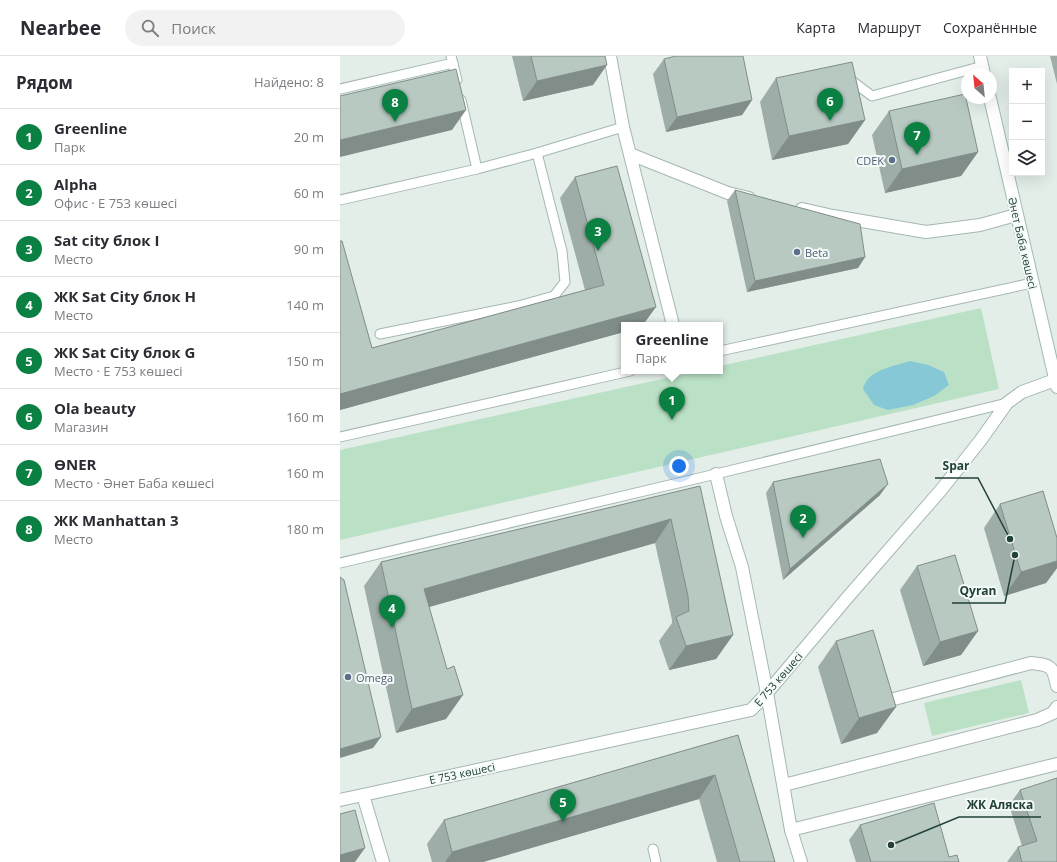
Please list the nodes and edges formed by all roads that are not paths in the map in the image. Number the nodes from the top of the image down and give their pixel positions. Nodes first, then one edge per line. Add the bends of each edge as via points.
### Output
1 (610, 56) edge
2 (452, 60) edge
3 (983, 65) edge
4 (842, 74) edge
5 (340, 89) edge
6 (991, 104) edge
7 (623, 127) junction
8 (537, 153) junction
9 (630, 154) junction
10 (477, 169) junction
11 (340, 200) edge
12 (758, 200) edge
13 (788, 206) edge
14 (1016, 215) junction
15 (1032, 283) junction
16 (672, 322) edge
17 (380, 334) dead end
18 (723, 350) edge
19 (621, 373) edge
20 (1056, 383) edge
21 (1007, 402) junction
22 (340, 437) edge
23 (716, 474) junction
24 (340, 563) edge
25 (1057, 686) edge
26 (767, 693) junction
27 (894, 699) edge
28 (1057, 707) edge
29 (1057, 764) edge
30 (784, 785) junction
31 (363, 795) junction
32 (340, 800) edge
33 (792, 830) junction
34 (653, 848) dead end
35 (383, 862) edge
36 (656, 862) edge
37 (801, 862) edge

1 - 7 street
2 - 5 lane
2 - 10 lane
3 - 4 lane via 872,96
6 - 14 street, Әнет Баба көшесі
7 - 8 lane
7 - 9 street
8 - 10 lane
8 - 17 lane via 562,251 565,282 554,296 518,306
9 - 12 street via 728,193
9 - 16 street
10 - 11 lane
13 - 14 street via 926,232 980,225
14 - 15 street, Әнет Баба көшесі
15 - 18 lane
15 - 20 street, Әнет Баба көшесі
19 - 22 lane
20 - 21 street, Е 753 көшесі via 1022,392
21 - 23 lane
21 - 26 street, Е 753 көшесі via 941,490
23 - 24 lane
23 - 26 street via 742,567
25 - 27 street via 1054,672 1046,665 1031,664
26 - 30 street
26 - 31 street, Е 753 көшесі via 751,710
28 - 30 street via 1053,713 1037,720
29 - 33 street
30 - 33 street
31 - 32 street, Е 753 көшесі
31 - 35 street
33 - 37 street
34 - 36 lane

